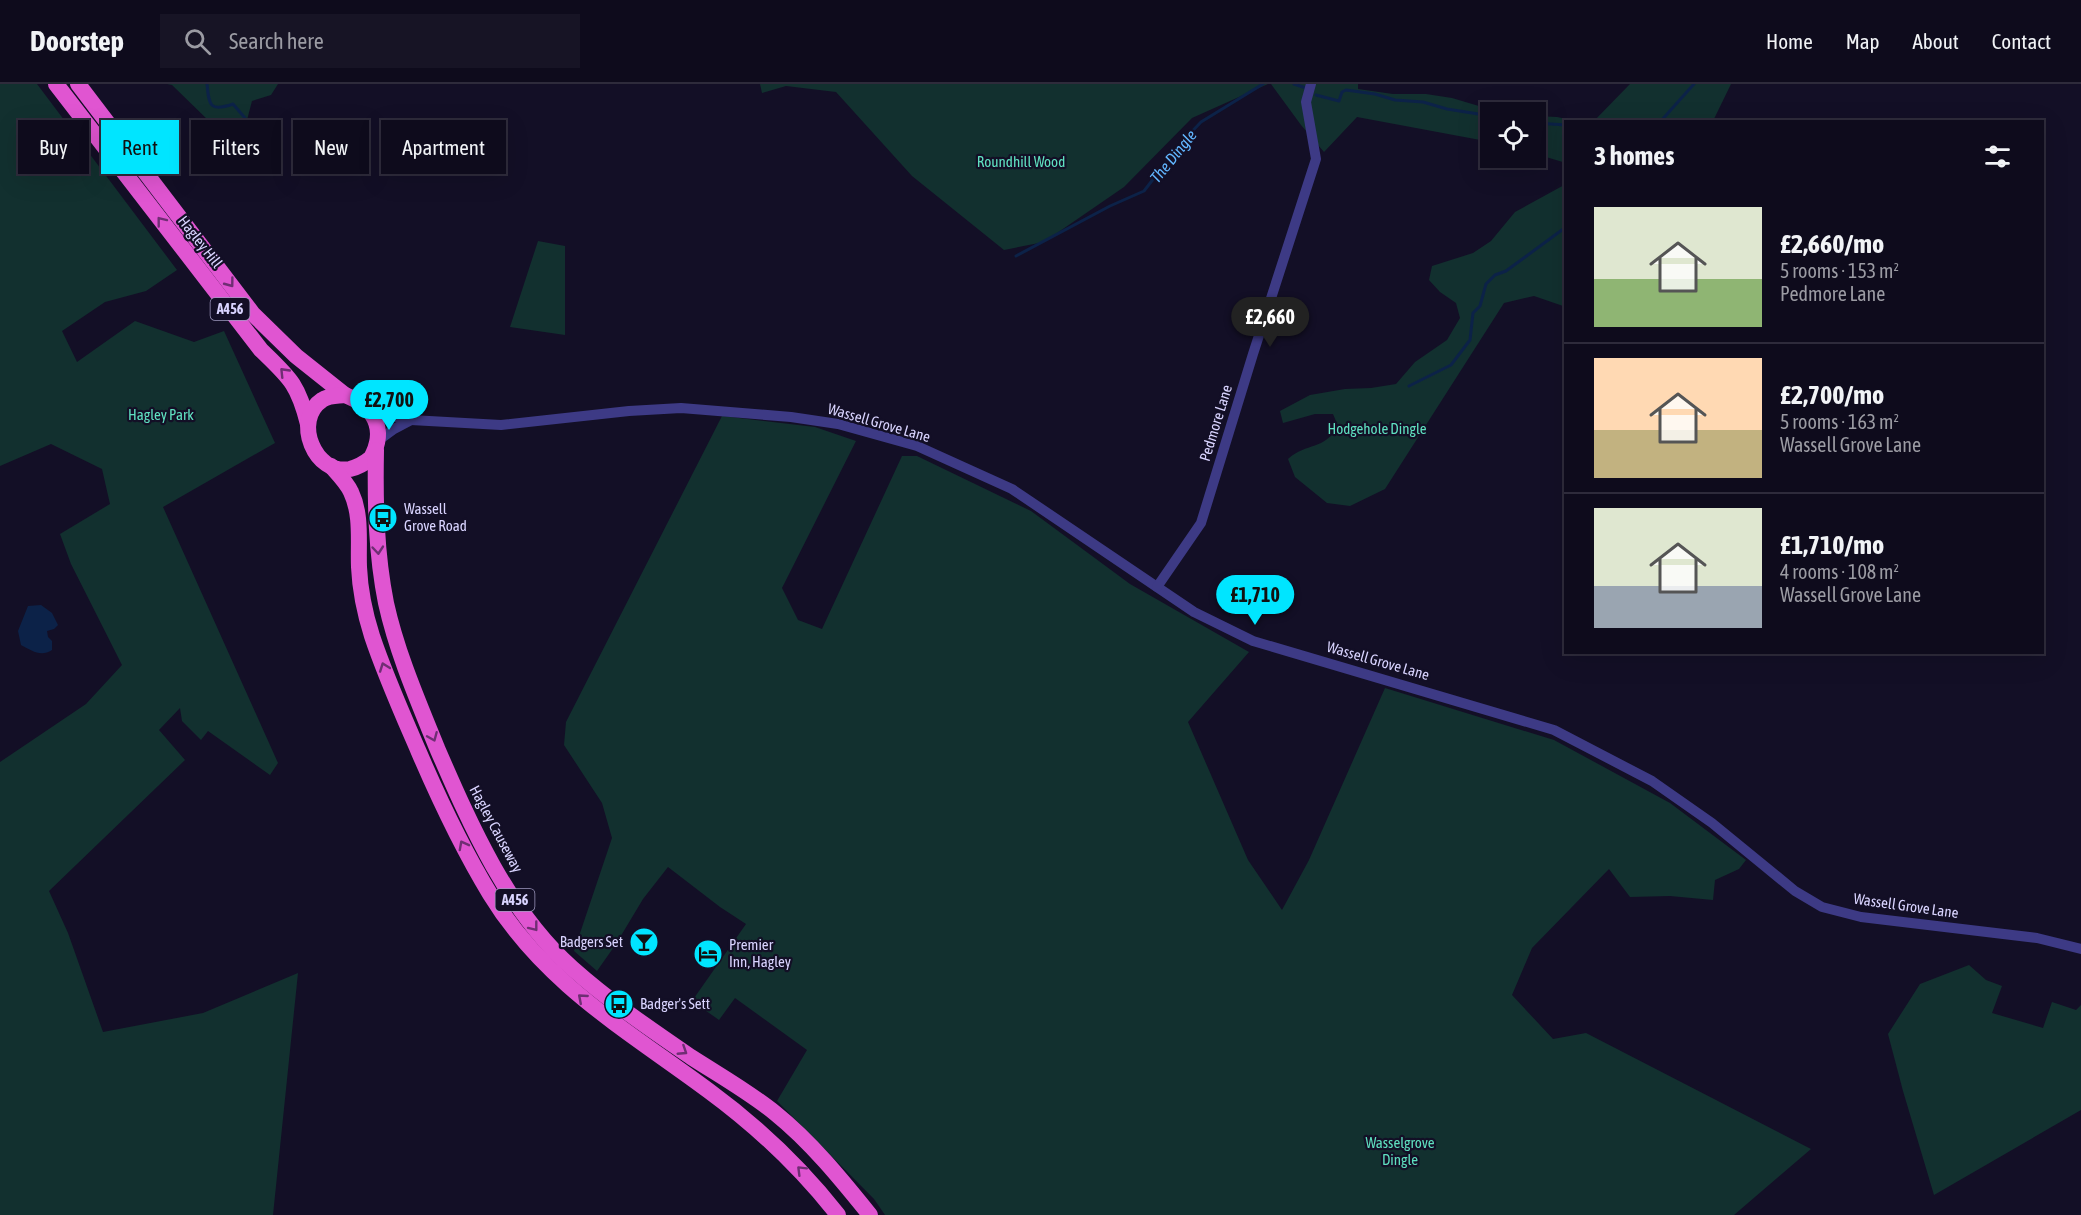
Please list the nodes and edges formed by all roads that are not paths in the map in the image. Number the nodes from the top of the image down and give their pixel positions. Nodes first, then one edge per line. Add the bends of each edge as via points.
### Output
1 (56, 84) edge
2 (78, 84) edge
3 (1311, 84) edge
4 (345, 395) junction
5 (372, 412) junction
6 (411, 420) junction
7 (308, 424) junction
8 (377, 445) junction
9 (331, 466) junction
10 (1157, 587) junction
11 (2081, 949) edge
12 (838, 1215) edge
13 (870, 1215) edge

7 -> 1 highway, Hagley Hill / A456 via 293,382 261,350
2 -> 4 highway, Hagley Hill / A456 via 253,314 296,356
3 - 10 street, Pedmore Lane via 1306,102 1316,159 1202,523
4 - 5 highway via 359,400
4 - 7 highway via 321,400
5 - 6 street, Wassell Grove Lane
5 - 8 highway
6 - 8 street
6 - 10 street, Wassell Grove Lane via 501,424 681,408 838,424 917,446 1012,489
7 - 9 highway via 313,448
8 - 9 highway via 371,458 355,467 348,470
8 -> 13 highway, Hagley Causeway / A456 via 375,510 380,567 394,634 426,722 471,824 505,884 533,925 569,966 613,1002 775,1113 815,1150
12 -> 9 highway, A456 via 805,1174 763,1135 710,1092 602,1016 559,978 510,924 460,841 407,726 365,610 356,507 351,492
10 - 11 street, Wassell Grove Lane via 1194,612 1253,641 1554,730 1652,781 1712,823 1795,891 1822,906 1861,917 2037,939

